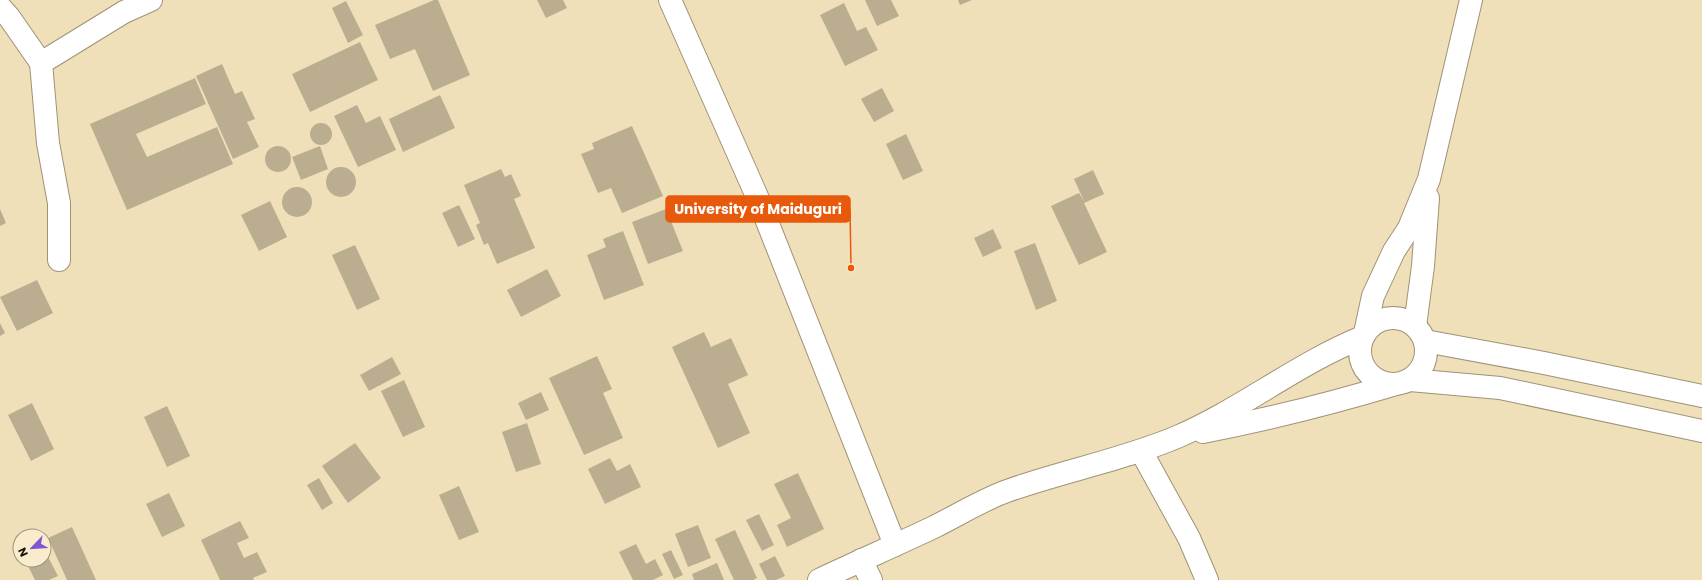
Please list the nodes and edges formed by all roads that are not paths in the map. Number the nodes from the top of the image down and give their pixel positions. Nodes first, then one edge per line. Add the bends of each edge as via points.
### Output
1 (151, 0) edge
2 (670, 0) edge
3 (1471, 0) edge
4 (0, 7) edge
5 (41, 63) junction
6 (1429, 180) junction
7 (59, 260) dead end
8 (1420, 334) junction
9 (1364, 335) junction
10 (1403, 382) junction
11 (1702, 396) edge
12 (1702, 431) edge
13 (1179, 436) junction
14 (1141, 451) junction
15 (895, 545) junction
16 (861, 560) junction
17 (819, 580) edge
18 (871, 580) edge
19 (1207, 580) edge

1 - 5 street via 124,12
2 - 15 street via 759,201
3 - 6 street
4 - 5 street
5 - 7 street via 48,143 59,203
6 - 8 street
6 - 9 street via 1410,228 1394,250 1373,296
8 - 9 street via 1403,319 1389,318 1375,322
8 - 10 street via 1426,350 1425,359 1422,367
8 - 11 street
9 - 10 street via 1360,348 1366,370 1374,378 1385,383
9 - 13 street via 1289,374 1253,398
10 - 12 street via 1500,388
10 - 13 street via 1263,420
13 - 14 street
14 - 15 street via 1007,491
14 - 19 street via 1188,538
15 - 16 street
16 - 17 street
16 - 18 street

